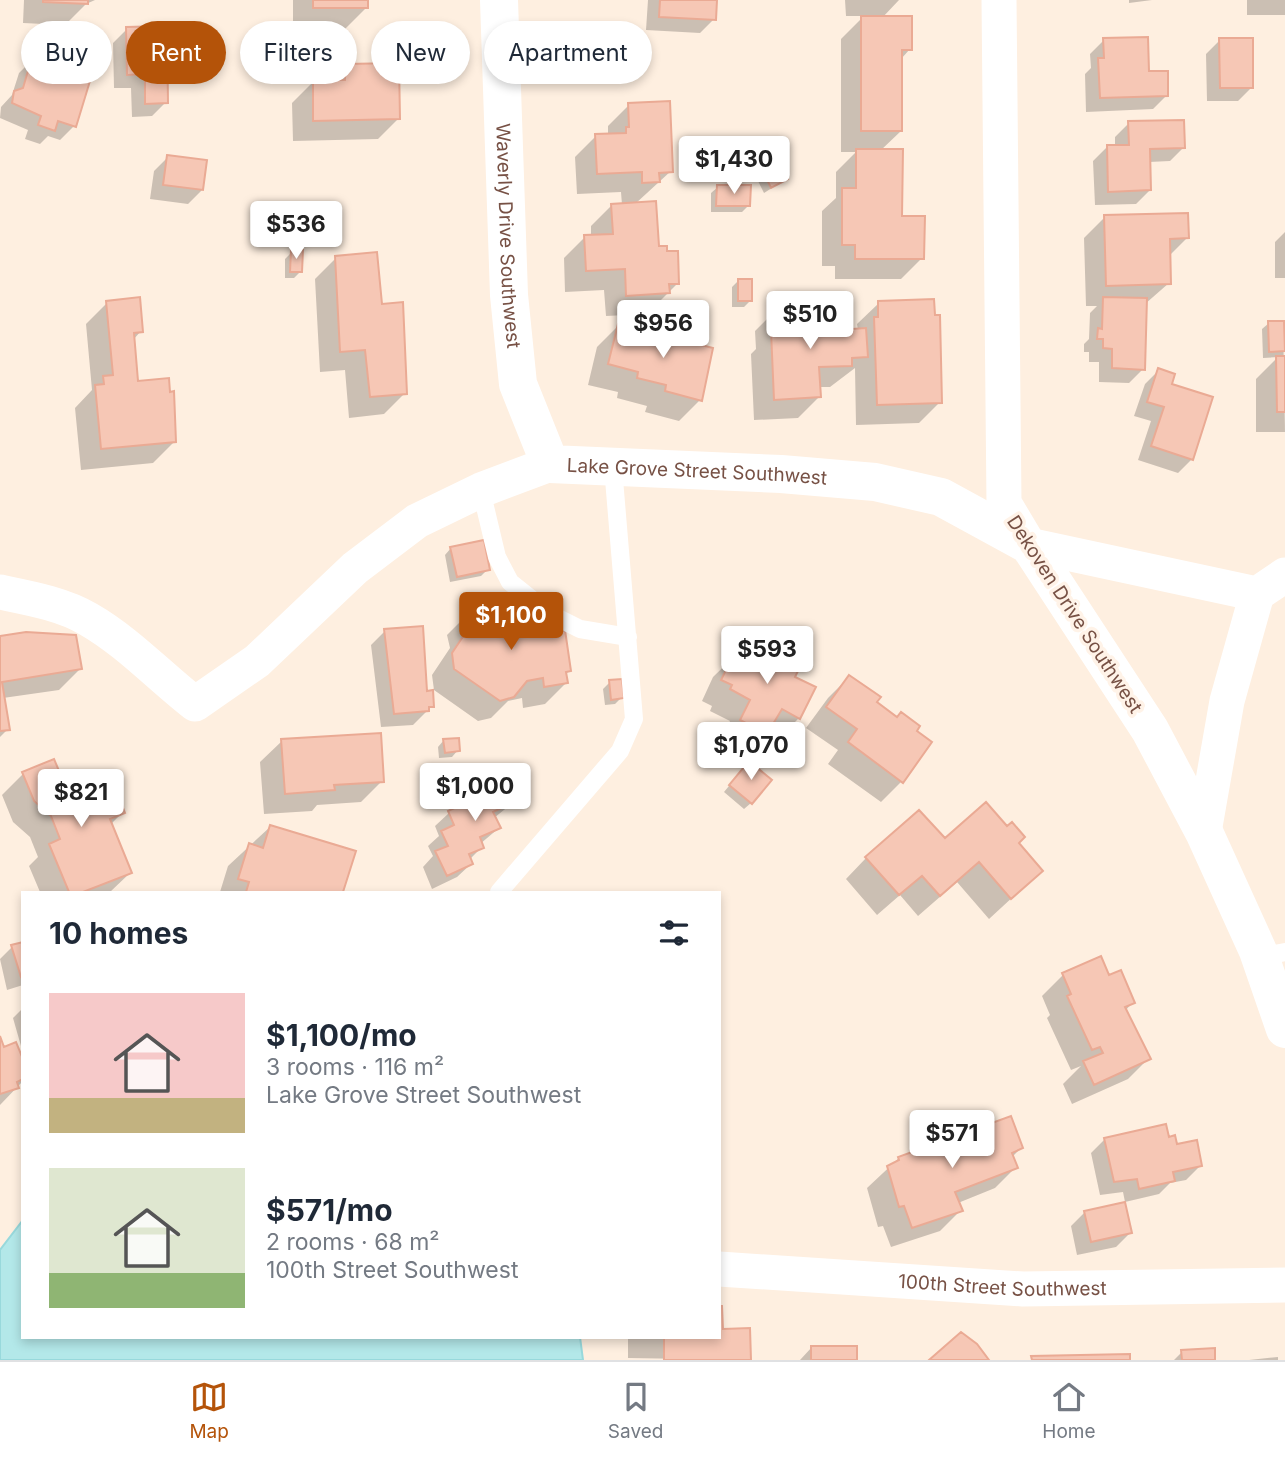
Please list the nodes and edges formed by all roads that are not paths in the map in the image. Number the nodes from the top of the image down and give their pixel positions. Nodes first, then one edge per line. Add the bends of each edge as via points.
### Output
1 (499, 0) edge
2 (999, 0) edge
3 (550, 464) junction
4 (613, 467) junction
5 (481, 489) junction
6 (1029, 545) junction
7 (1285, 575) edge
8 (0, 592) edge
9 (1256, 594) junction
10 (628, 636) junction
11 (1204, 832) junction
12 (500, 891) edge
13 (1273, 955) edge
14 (1285, 1029) edge
15 (721, 1269) edge
16 (1285, 1285) edge

1 - 3 street, Waverly Drive Southwest via 509,295 518,384
2 - 6 street, Dekoven Drive Southwest via 1004,503
3 - 4 street, Lake Grove Street Southwest
3 - 5 street, Lake Grove Street Southwest
4 - 6 street, Lake Grove Street Southwest via 875,482 941,497
4 - 10 lane
5 - 8 street, Lake Grove Street Southwest via 417,521 355,568 257,661 195,704 87,618
5 - 10 lane via 497,557 510,582 550,614 580,629
6 - 9 street, Lake Grove Street Southwest
6 - 11 street, Dekoven Drive Southwest via 1150,730
7 - 9 street
9 - 11 street via 1227,701
10 - 12 lane via 634,719 629,736
11 - 13 street, Dekoven Drive Southwest
13 - 14 street, Dekoven Drive Southwest
15 - 16 street, 100th Street Southwest via 1023,1289

